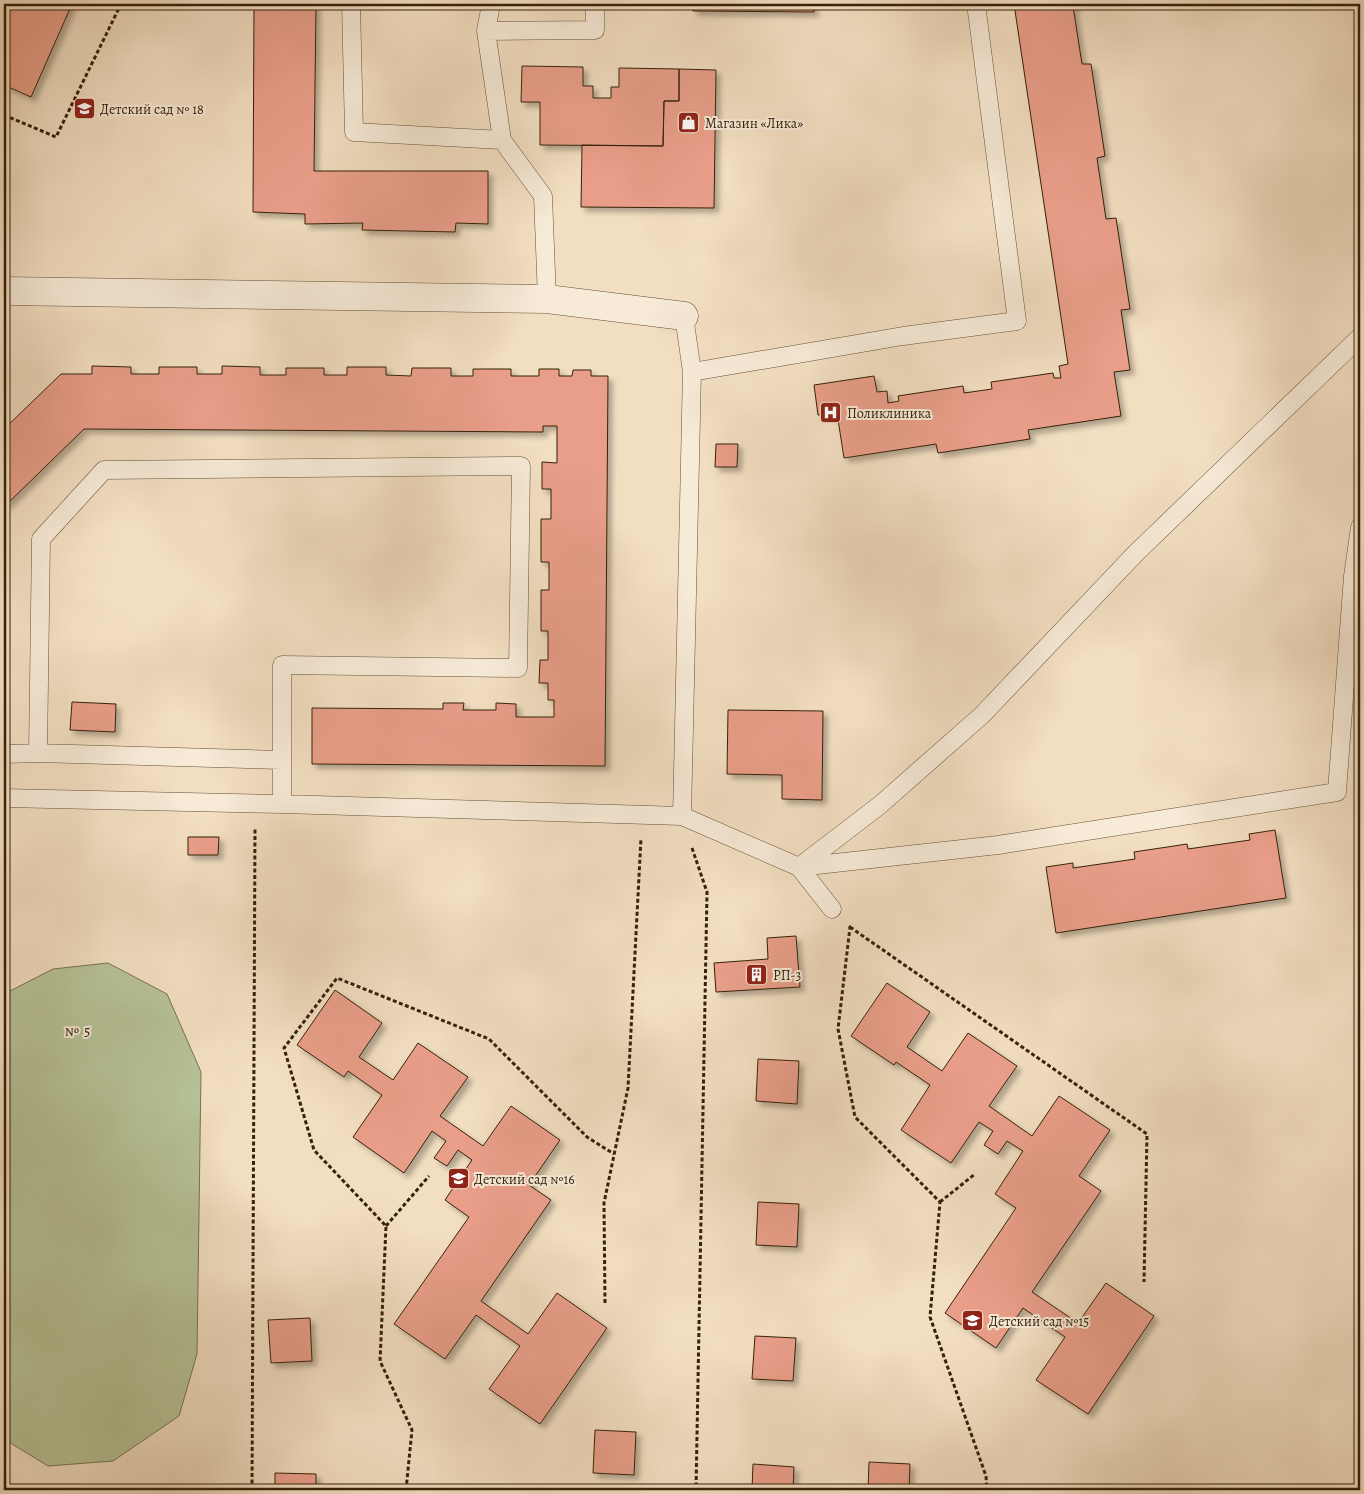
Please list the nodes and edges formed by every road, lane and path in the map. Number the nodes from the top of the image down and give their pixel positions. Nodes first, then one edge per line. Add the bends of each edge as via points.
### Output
1 (122, 4) edge
2 (351, 4) edge
3 (491, 4) edge
4 (595, 4) edge
5 (976, 4) edge
6 (486, 31) junction
7 (4, 115) edge
8 (502, 140) junction
9 (4, 291) edge
10 (547, 299) junction
11 (684, 316) joint
12 (1360, 337) edge
13 (692, 372) junction
14 (1360, 527) edge
15 (38, 753) junction
16 (4, 754) edge
17 (282, 760) junction
18 (4, 798) edge
19 (256, 804) junction
20 (282, 804) junction
21 (642, 815) junction
22 (682, 816) junction
23 (799, 867) junction
24 (832, 909) joint
25 (850, 927) junction
26 (614, 1154) junction
27 (975, 1174) dead end
28 (429, 1176) dead end
29 (940, 1202) junction
30 (386, 1226) junction
31 (1144, 1282) dead end
32 (605, 1303) dead end
33 (252, 1490) edge
34 (406, 1490) edge
35 (696, 1490) edge
36 (987, 1490) edge

1 - 7 path via 56,137
2 - 8 lane via 354,132
3 - 6 lane
4 - 6 lane via 595,30
5 - 13 lane via 1017,322 903,336
6 - 8 lane
8 - 10 lane via 544,196
9 - 10 street
10 - 11 street
11 - 13 lane
12 - 23 lane via 1136,553 982,715 880,805
13 - 22 lane
14 - 23 lane via 1353,576 1337,792 998,845
15 - 16 lane
15 - 17 lane
15 - 17 lane via 41,539 104,470 521,466 518,668 282,665
17 - 20 lane
18 - 19 lane
19 - 20 lane
19 - 33 path
20 - 21 lane
21 - 22 lane
21 - 26 path via 628,1088
22 - 23 lane
22 - 35 path via 707,892
23 - 24 lane
24 - 25 path
25 - 29 path via 838,1029 856,1117
25 - 31 path via 1147,1134
26 - 30 path via 587,1137 489,1039 337,978 284,1048 314,1150
26 - 32 path via 604,1203
27 - 29 path
28 - 30 path
29 - 36 path via 930,1317 986,1476
30 - 34 path via 380,1361 412,1430

